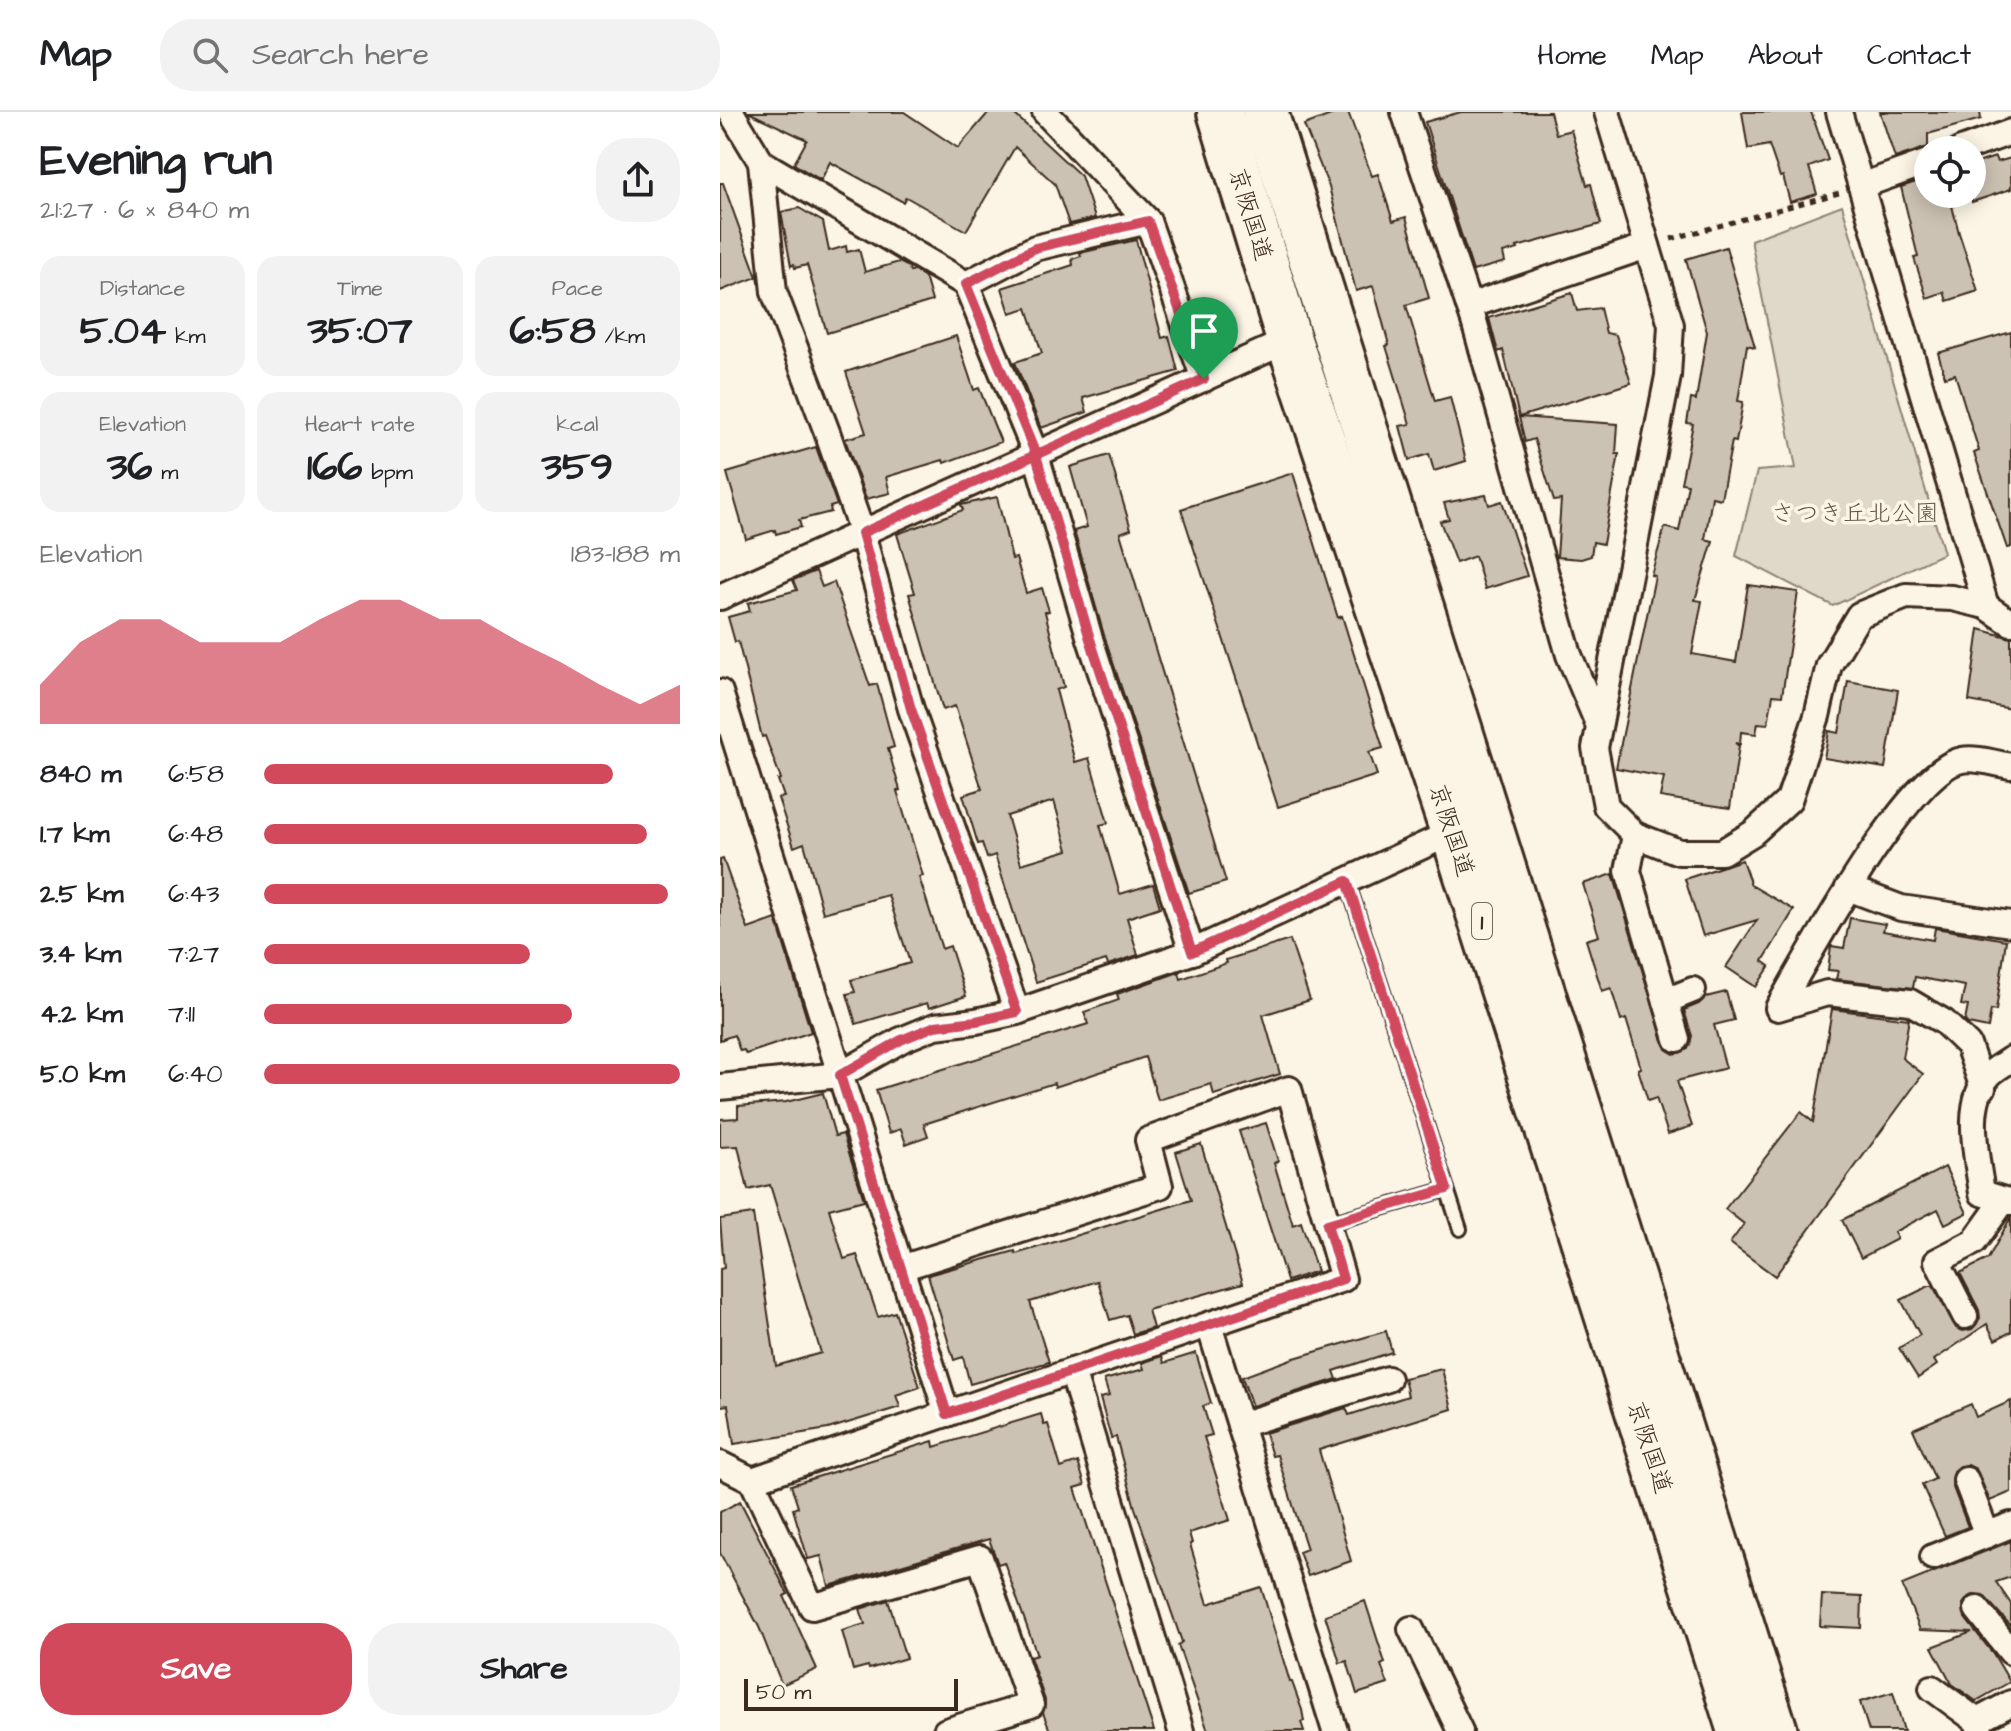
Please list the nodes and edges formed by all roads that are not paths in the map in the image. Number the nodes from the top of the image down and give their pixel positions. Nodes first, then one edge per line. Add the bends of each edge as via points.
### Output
1 (731, 112) edge
2 (1045, 112) edge
3 (1220, 112) edge
4 (1265, 112) edge
5 (1404, 112) edge
6 (1607, 112) edge
7 (1839, 112) edge
8 (2011, 132) edge
9 (1986, 141) edge
10 (761, 162) junction
11 (1914, 167) edge
12 (1861, 186) junction
13 (1148, 221) junction
14 (1647, 246) junction
15 (966, 284) junction
16 (1469, 306) junction
17 (1289, 340) junction
18 (1204, 379) junction
19 (1036, 455) junction
20 (862, 533) junction
21 (720, 597) edge
22 (1986, 606) junction
23 (2011, 623) edge
24 (720, 692) edge
25 (1599, 726) junction
26 (2011, 766) edge
27 (1453, 832) junction
28 (1635, 835) junction
29 (1347, 881) junction
30 (1848, 888) junction
31 (2011, 924) edge
32 (1192, 952) junction
33 (1693, 990) dead end
34 (1666, 1001) junction
35 (1017, 1012) junction
36 (1677, 1039) dead end
37 (2011, 1059) edge
38 (840, 1075) junction
39 (720, 1087) edge
40 (1983, 1088) junction
41 (1447, 1189) junction
42 (2008, 1201) edge
43 (1327, 1224) junction
44 (1460, 1229) dead end
45 (901, 1268) junction
46 (1965, 1316) dead end
47 (1209, 1325) junction
48 (1072, 1371) junction
49 (1388, 1379) dead end
50 (947, 1414) junction
51 (1240, 1425) junction
52 (720, 1464) edge
53 (752, 1480) junction
54 (1966, 1480) dead end
55 (2011, 1525) edge
56 (1987, 1535) junction
57 (1933, 1557) dead end
58 (1977, 1609) dead end
59 (1411, 1629) dead end
60 (2011, 1652) edge
61 (1932, 1688) dead end
62 (2011, 1703) edge
63 (1978, 1726) edge
64 (946, 1731) edge
65 (1181, 1731) edge
66 (1335, 1731) edge
67 (1459, 1731) edge
68 (1740, 1731) edge
69 (1775, 1731) edge

1 - 10 street
2 - 13 street
3 - 17 highway, 京阪国道 / 1
4 - 69 highway, 京阪国道 / 1
5 - 16 street
6 - 14 street
7 - 12 street
8 - 9 street
10 - 15 street
10 - 20 street via 774,292
11 - 12 street
12 - 22 street
13 - 15 street via 1035,248
13 - 18 street
14 - 16 street
14 - 25 street via 1671,325 1668,376
15 - 19 street
16 - 25 street via 1569,655
17 - 18 street
17 - 27 highway, 京阪国道 / 1
18 - 19 street
19 - 20 street
19 - 32 street
20 - 21 street
20 - 35 street via 911,709
22 - 23 street
22 - 28 street via 1906,596 1859,615 1829,665 1789,800 1753,833 1722,852 1679,852
24 - 38 street
25 - 28 street via 1595,748 1606,806
26 - 30 street via 1962,760 1930,777
27 - 29 street
27 - 68 highway, 京阪国道 / 1
28 - 34 street via 1628,871
29 - 32 street
29 - 41 lane
30 - 31 street via 1901,908
30 - 40 street via 1778,1008 1827,993 1910,1002 1944,1022 1968,1045
32 - 35 street
33 - 34 street
34 - 36 street
35 - 38 street via 935,1026
37 - 40 street via 1989,1076
38 - 39 street
38 - 45 street
40 - 42 street via 1976,1104 1975,1135 1982,1193
41 - 43 lane
41 - 44 lane
42 - 46 street via 1974,1242 1937,1261
43 - 45 street via 1289,1089 1148,1140 1160,1186
43 - 47 street via 1343,1279
45 - 50 street
47 - 48 street
47 - 51 street
48 - 50 street
48 - 65 street
49 - 51 street
50 - 53 street
51 - 66 street
52 - 53 street
53 - 64 street via 812,1607 980,1558 1031,1705
54 - 56 street
55 - 56 street
56 - 57 street
58 - 60 street
59 - 67 street
61 - 63 street
62 - 63 street

